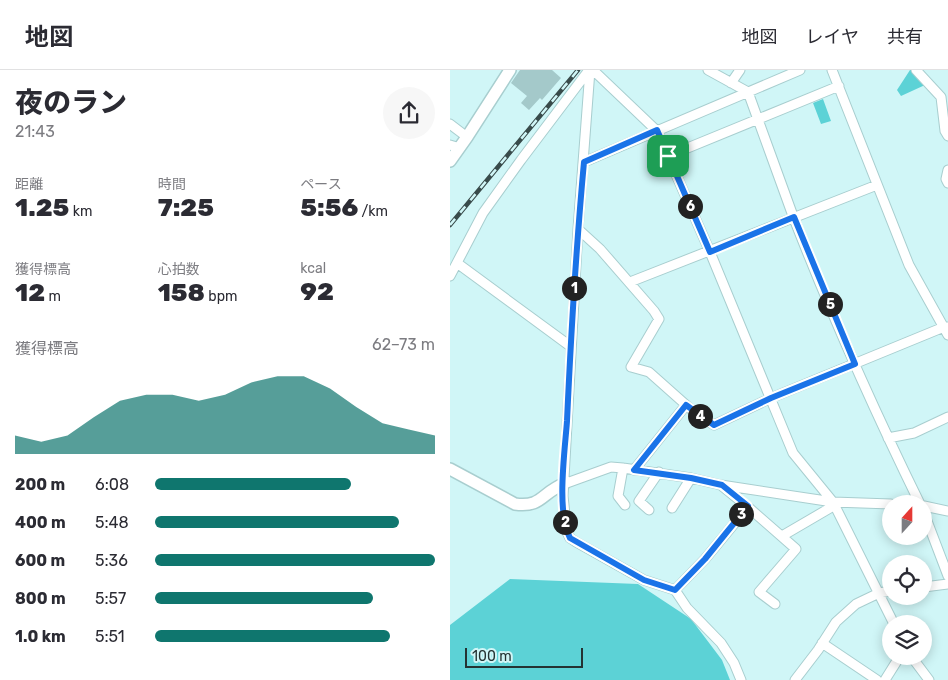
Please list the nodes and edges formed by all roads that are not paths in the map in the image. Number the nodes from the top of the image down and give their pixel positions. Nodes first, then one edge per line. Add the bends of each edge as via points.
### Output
1 (510, 70) edge
2 (591, 70) edge
3 (708, 70) edge
4 (740, 70) edge
5 (800, 70) edge
6 (832, 70) edge
7 (916, 70) edge
8 (731, 83) junction
9 (839, 86) junction
10 (748, 92) junction
11 (758, 119) junction
12 (450, 124) edge
13 (657, 130) junction
14 (948, 136) edge
15 (468, 137) junction
16 (455, 146) edge
17 (668, 156) junction
18 (450, 161) edge
19 (584, 162) junction
20 (948, 170) edge
21 (948, 183) edge
22 (877, 185) junction
23 (794, 217) junction
24 (578, 229) junction
25 (710, 252) junction
26 (457, 263) junction
27 (450, 276) edge
28 (630, 282) junction
29 (947, 329) edge
30 (570, 346) junction
31 (855, 364) junction
32 (771, 398) junction
33 (686, 405) junction
34 (948, 417) edge
35 (888, 438) junction
36 (623, 468) junction
37 (450, 469) edge
38 (634, 470) junction
39 (658, 472) junction
40 (691, 478) junction
41 (564, 484) junction
42 (722, 485) junction
43 (916, 495) edge
44 (834, 504) junction
45 (882, 504) edge
46 (625, 505) dead end
47 (748, 506) junction
48 (672, 508) dead end
49 (932, 508) edge
50 (649, 510) dead end
51 (948, 511) edge
52 (932, 534) edge
53 (782, 536) junction
54 (948, 576) edge
55 (948, 584) edge
56 (932, 586) edge
57 (675, 590) junction
58 (882, 592) edge
59 (879, 593) junction
60 (775, 604) dead end
61 (890, 615) edge
62 (822, 643) junction
63 (894, 665) edge
64 (918, 665) edge
65 (741, 680) edge
66 (795, 680) edge
67 (877, 680) edge
68 (885, 680) edge
69 (929, 680) edge

1 - 15 street
2 - 13 street
2 - 19 street
2 - 26 street via 483,213
3 - 8 street
4 - 8 street
5 - 10 street
6 - 9 street
7 - 14 street via 941,97
8 - 10 street
9 - 11 street
9 - 22 street
10 - 11 street
10 - 13 street
11 - 17 street
11 - 23 street
12 - 15 street
13 - 17 street
13 - 19 street
15 - 16 street
16 - 18 street
17 - 25 street
19 - 24 street
20 - 21 street
22 - 23 street
22 - 29 street via 909,265
23 - 25 street
23 - 31 street
24 - 28 street
24 - 30 street
25 - 28 street
25 - 32 street
26 - 27 street
26 - 30 street
28 - 33 street via 659,319 632,367 649,372
29 - 31 street
30 - 41 street
31 - 32 street
31 - 35 street
32 - 33 street via 714,425
32 - 44 street via 793,453
33 - 38 street
34 - 35 street via 914,433
35 - 43 street
36 - 38 street
36 - 41 street via 611,467
36 - 46 street via 618,496
37 - 41 street via 522,505 532,504 554,487
38 - 39 street
39 - 40 street
39 - 50 street via 639,501
40 - 42 street
40 - 48 street
41 - 57 street via 564,509 570,538 644,580
42 - 44 street
42 - 47 street
44 - 45 street
44 - 53 street
44 - 59 street
47 - 53 street
47 - 57 street
49 - 51 street
52 - 54 street
53 - 60 street via 796,549 759,592
55 - 56 street
57 - 65 street via 687,608 721,643
58 - 59 street
59 - 61 street
59 - 62 street via 856,604 836,622
62 - 66 street
62 - 67 street
63 - 68 street
64 - 69 street

